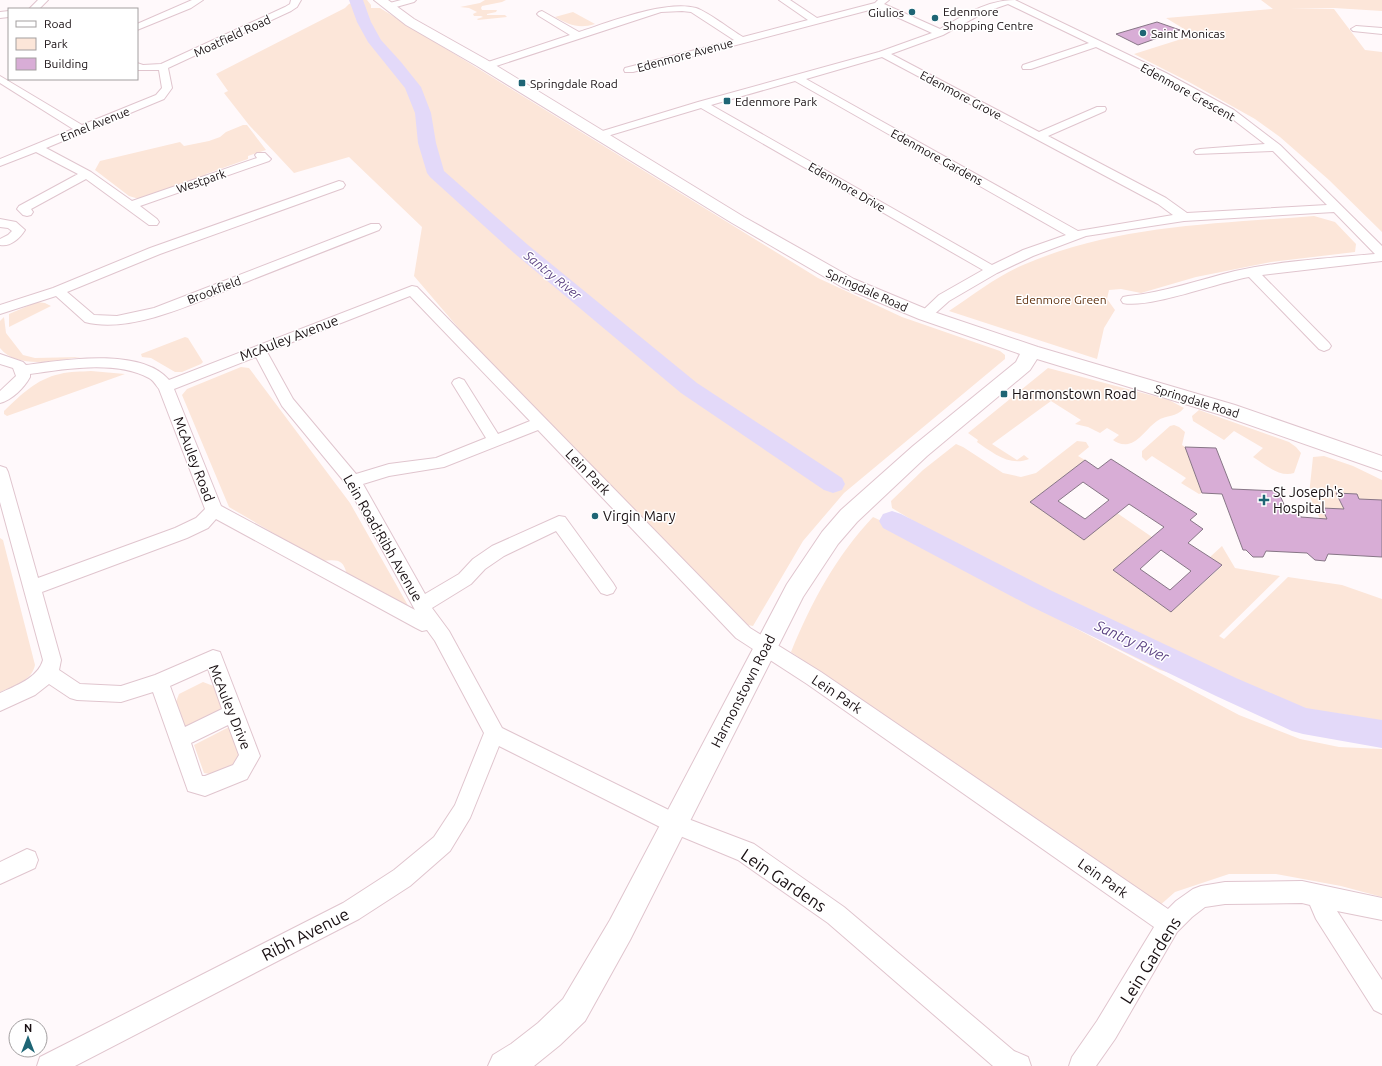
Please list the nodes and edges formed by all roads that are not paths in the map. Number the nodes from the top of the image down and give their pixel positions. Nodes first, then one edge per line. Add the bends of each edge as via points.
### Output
1 (43, 0) edge
2 (198, 0) edge
3 (296, 0) edge
4 (410, 0) edge
5 (784, 0) edge
6 (1010, 0) edge
7 (881, 2) edge
8 (385, 3) edge
9 (35, 8) edge
10 (542, 14) dead end
11 (815, 21) junction
12 (138, 27) edge
13 (1356, 29) dead end
14 (1382, 31) edge
15 (940, 33) junction
16 (577, 35) junction
17 (741, 40) junction
18 (1096, 44) junction
19 (883, 54) junction
20 (138, 66) edge
21 (486, 66) junction
22 (163, 67) junction
23 (1027, 67) dead end
24 (629, 70) dead end
25 (798, 78) junction
26 (1, 81) edge
27 (702, 104) junction
28 (1101, 109) dead end
29 (80, 129) junction
30 (600, 136) junction
31 (1039, 136) junction
32 (1276, 147) junction
33 (37, 148) junction
34 (1200, 152) dead end
35 (261, 154) dead end
36 (0, 163) edge
37 (87, 174) junction
38 (339, 185) dead end
39 (132, 205) junction
40 (1338, 208) junction
41 (26, 212) dead end
42 (1184, 217) junction
43 (153, 222) dead end
44 (0, 223) edge
45 (375, 227) dead end
46 (1076, 235) junction
47 (3, 242) dead end
48 (1382, 253) edge
49 (1382, 257) edge
50 (992, 270) junction
51 (1253, 273) junction
52 (412, 290) joint
53 (58, 291) junction
54 (1128, 300) dead end
55 (0, 310) edge
56 (925, 315) junction
57 (1324, 346) dead end
58 (259, 350) junction
59 (1031, 351) junction
60 (0, 359) edge
61 (22, 370) junction
62 (459, 383) dead end
63 (166, 387) junction
64 (0, 398) edge
65 (541, 423) junction
66 (495, 441) junction
67 (1382, 464) edge
68 (0, 472) edge
69 (353, 481) junction
70 (214, 510) junction
71 (6, 518) edge
72 (32, 588) junction
73 (607, 588) dead end
74 (422, 605) junction
75 (432, 622) junction
76 (765, 647) junction
77 (49, 673) junction
78 (159, 682) junction
79 (0, 702) edge
80 (234, 713) junction
81 (495, 734) junction
82 (179, 739) junction
83 (676, 824) junction
84 (27, 860) dead end
85 (0, 873) edge
86 (1317, 895) junction
87 (1382, 909) edge
88 (1169, 924) junction
89 (1382, 1002) edge
90 (49, 1066) edge
91 (504, 1066) edge
92 (1019, 1066) edge
93 (1081, 1066) edge

1 - 9 street
2 - 12 street
3 - 22 street, Moatfield Road via 288,9
4 - 8 street
5 - 11 street
6 - 15 street via 982,10
6 - 18 street, Edenmore Crescent
7 - 11 street, Edenmore Avenue
7 - 15 street, Edenmore Avenue
8 - 21 street, Springdale Road via 410,22
10 - 16 street
11 - 17 street, Edenmore Avenue
13 - 14 street
15 - 19 street
16 - 17 street, Edenmore Avenue via 660,9 682,8 694,10
16 - 21 street, Edenmore Avenue
17 - 24 street, Edenmore Avenue
18 - 23 street
18 - 32 street, Edenmore Crescent via 1230,112
19 - 25 street
19 - 31 street, Edenmore Grove
20 - 22 street
21 - 30 street, Springdale Road
22 - 29 street, Ennel Avenue via 167,88 160,97
25 - 27 street
25 - 46 street, Edenmore Gardens
26 - 29 street
27 - 30 street
27 - 50 street, Edenmore Drive
28 - 31 street
29 - 33 street, Ennel Avenue
30 - 56 street, Springdale Road via 826,272 848,284
31 - 42 street, Edenmore Grove via 1162,201
32 - 34 street
32 - 40 street, Edenmore Crescent
33 - 36 street, Ennel Avenue
33 - 37 street
35 - 39 street, Westpark via 265,159
37 - 39 street
37 - 41 street via 23,209
38 - 53 street via 155,251
39 - 43 street
40 - 42 street
40 - 48 street, Edenmore Crescent
42 - 46 street
44 - 47 street via 12,224 19,230 12,238
45 - 53 street, Brookfield via 150,314 117,320 90,319
46 - 50 street
49 - 51 street via 1272,268
50 - 56 street via 944,298
51 - 54 street via 1195,285 1148,299
51 - 57 street
52 - 58 street, McAuley Avenue
52 - 65 street, Lein Park
53 - 55 street
56 - 59 street, Springdale Road
58 - 63 street, McAuley Avenue
58 - 69 street, Lein Road;Ribh Avenue via 287,402
59 - 67 street, Springdale Road via 1228,410
59 - 76 street, Harmonstown Road via 1023,366 920,451 830,538 799,585
60 - 61 street via 18,365
61 - 63 street, McAuley Road via 70,364 121,364 154,374
61 - 64 street via 23,377
62 - 66 street
63 - 70 street, McAuley Road
65 - 66 street
65 - 76 street, Lein Park via 744,633
66 - 69 street via 438,463 389,470
68 - 71 street
69 - 74 street, Lein Road;Ribh Avenue
70 - 72 street via 202,523 181,533
70 - 75 street, McAuley Road via 422,624
71 - 72 street
72 - 77 street via 52,660
73 - 74 street via 559,522 498,552 480,564 465,579
74 - 75 street, Lein Road;Ribh Avenue
75 - 81 street, Lein Road;Ribh Avenue
76 - 83 street, Harmonstown Road
76 - 88 street, Lein Park
77 - 78 street, McAuley Drive via 77,692 121,694
77 - 79 street via 28,689
78 - 80 street, McAuley Drive via 213,658
78 - 82 street, McAuley Drive
80 - 82 street
80 - 82 street, McAuley Drive via 250,756 240,772 205,786 195,784
81 - 83 street, Lein Gardens
81 - 90 street, Ribh Avenue via 463,811 442,844 402,878 351,911
83 - 91 street, Harmonstown Road via 574,1010 549,1034
83 - 92 street, Lein Gardens via 746,852 836,915 1005,1060
84 - 85 street
86 - 87 street, Lein Gardens
86 - 88 street, Lein Gardens via 1302,892 1225,893 1201,897
86 - 89 street via 1324,911
88 - 93 street, Lein Gardens via 1106,1030

